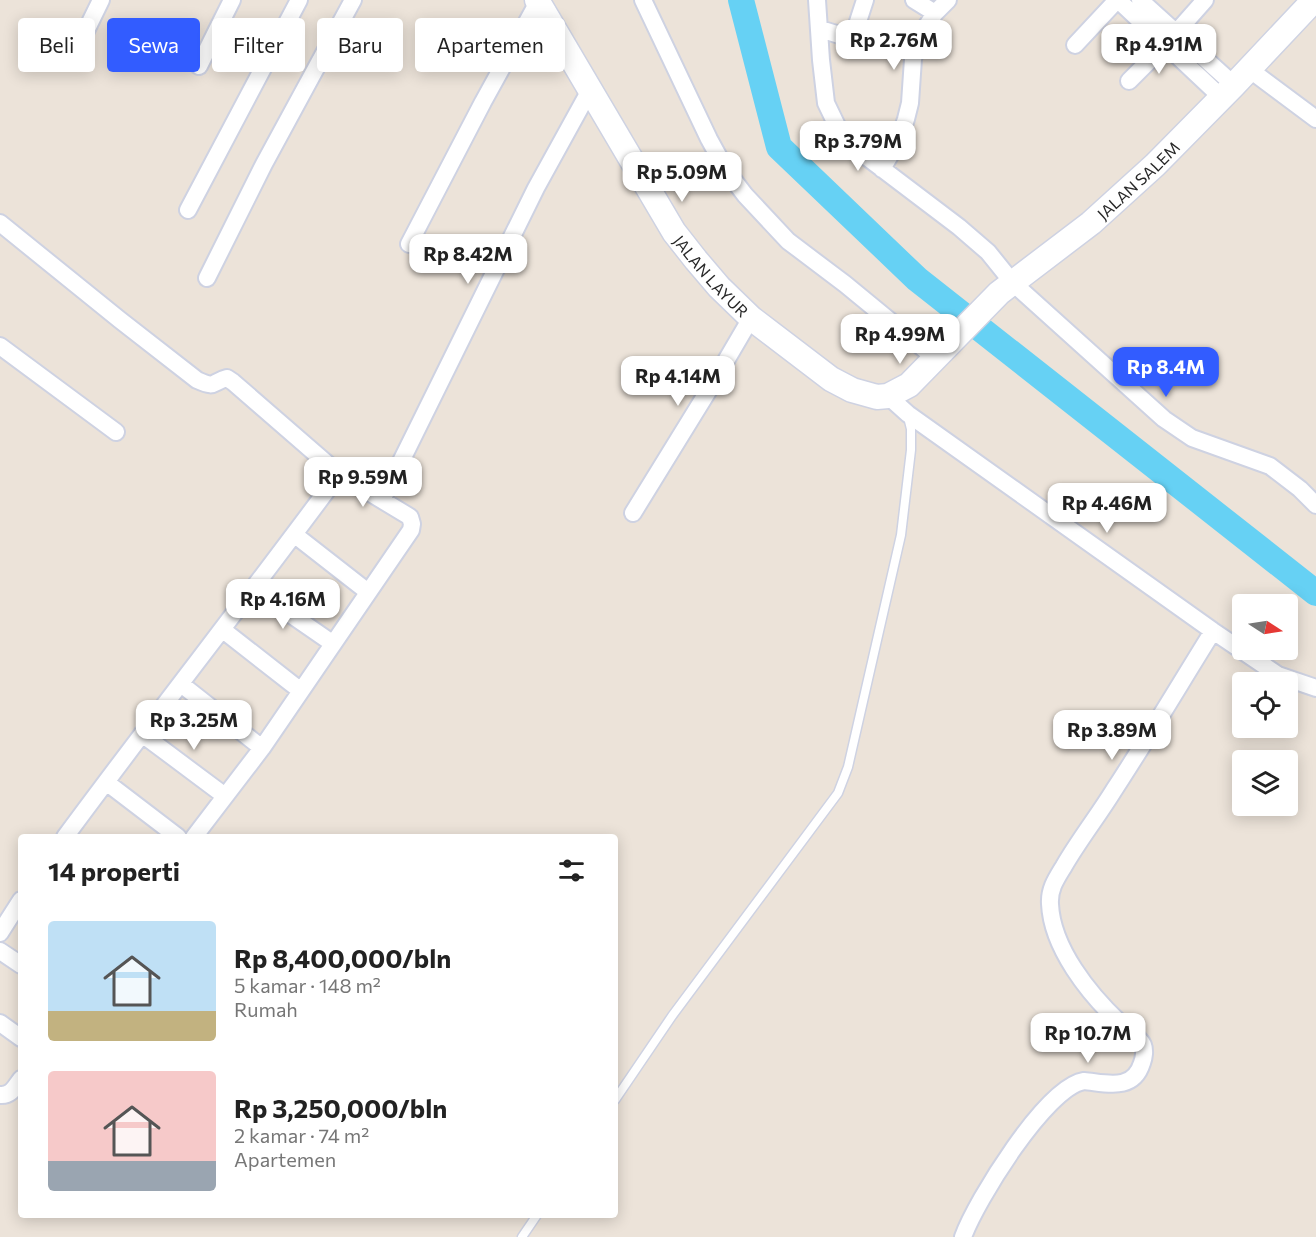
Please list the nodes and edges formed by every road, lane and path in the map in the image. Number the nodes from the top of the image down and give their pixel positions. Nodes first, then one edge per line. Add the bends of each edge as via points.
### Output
1 (101, 0) edge
2 (232, 0) edge
3 (299, 0) edge
4 (353, 0) edge
5 (643, 0) edge
6 (817, 0) edge
7 (865, 0) edge
8 (914, 0) edge
9 (948, 0) edge
10 (1118, 0) edge
11 (1140, 0) edge
12 (1206, 0) edge
13 (1314, 0) edge
14 (537, 1) edge
15 (935, 13) junction
16 (92, 18) edge
17 (820, 29) junction
18 (1170, 39) junction
19 (1075, 45) dead end
20 (200, 64) edge
21 (1129, 81) dead end
22 (1234, 84) junction
23 (590, 90) junction
24 (1316, 119) edge
25 (882, 169) junction
26 (188, 210) dead end
27 (0, 223) edge
28 (409, 244) dead end
29 (207, 278) dead end
30 (1006, 288) junction
31 (751, 318) junction
32 (0, 346) edge
33 (941, 352) junction
34 (888, 396) junction
35 (908, 414) junction
36 (116, 432) dead end
37 (339, 474) junction
38 (381, 500) junction
39 (1316, 505) edge
40 (633, 513) dead end
41 (295, 535) junction
42 (254, 589) junction
43 (368, 592) junction
44 (223, 630) junction
45 (1213, 631) junction
46 (332, 643) junction
47 (181, 684) junction
48 (1316, 688) edge
49 (301, 691) junction
50 (142, 734) junction
51 (262, 747) junction
52 (106, 782) junction
53 (225, 796) junction
54 (71, 834) edge
55 (174, 834) edge
56 (196, 834) edge
57 (18, 905) edge
58 (0, 933) edge
59 (0, 951) edge
60 (18, 963) edge
61 (0, 1023) edge
62 (18, 1036) edge
63 (18, 1083) edge
64 (0, 1095) edge
65 (618, 1096) edge
66 (535, 1218) edge
67 (522, 1237) edge
68 (963, 1237) edge

1 - 16 street
2 - 20 street
3 - 26 street
4 - 29 street
5 - 33 street via 709,139 746,195 788,241
6 - 17 street
7 - 17 street via 851,36
8 - 15 street
9 - 15 street
10 - 18 street
10 - 19 street
11 - 18 street
12 - 18 street
13 - 22 street, JALAN SALEM
14 - 23 street, JALAN LAYUR
14 - 28 street
15 - 25 street via 919,38 906,119
17 - 25 street via 826,103 839,130
18 - 21 street
18 - 22 street
22 - 24 street
22 - 30 street, JALAN SALEM via 1099,216
23 - 31 street, JALAN LAYUR via 674,232 719,287
23 - 38 street via 536,188
25 - 30 street via 988,252
27 - 37 street via 197,380 215,384 227,378 233,382
30 - 33 street, JALAN SALEM
30 - 39 street via 1164,419 1192,438 1270,466
31 - 34 street, JALAN LAYUR via 831,379 852,390
31 - 40 street
32 - 36 street
33 - 34 street, JALAN SALEM via 909,385
34 - 35 street
35 - 45 street
35 - 65 lane via 911,450 901,535 848,767 838,793 672,1016
37 - 38 street
37 - 41 street
38 - 43 street via 410,517 412,524
41 - 42 street
41 - 43 street
42 - 44 street
42 - 46 street
43 - 46 street
44 - 47 street
44 - 49 street
45 - 48 street via 1278,675
45 - 68 street via 1113,793 1073,849 1050,894 1051,916 1062,949 1096,998 1142,1044 1140,1068 1123,1084 1084,1081 1073,1083 1060,1095 1018,1142 985,1193
46 - 49 street
47 - 50 street
47 - 51 street
49 - 51 street
50 - 52 street
50 - 53 street
51 - 53 street
52 - 54 street
52 - 55 street
53 - 56 street
57 - 58 street
59 - 60 street
61 - 62 street
63 - 64 street via 8,1094
66 - 67 lane

